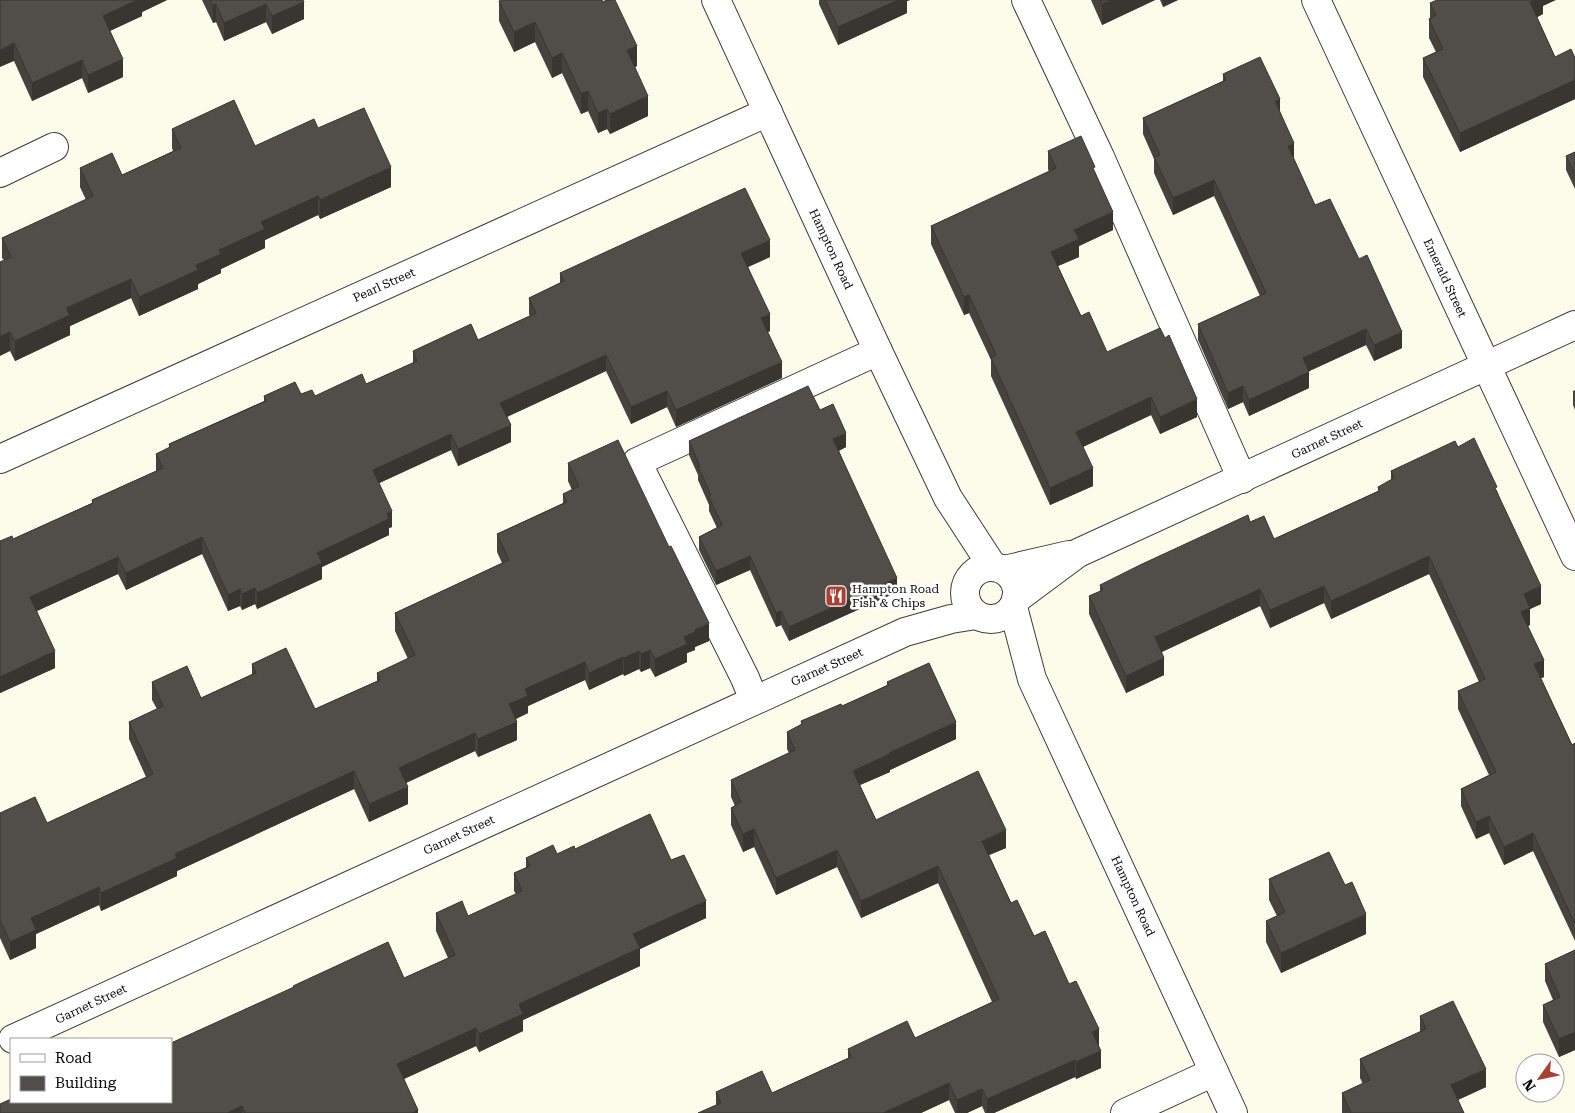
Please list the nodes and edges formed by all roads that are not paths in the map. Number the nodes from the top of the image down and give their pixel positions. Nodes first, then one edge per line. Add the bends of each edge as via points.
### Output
1 (716, 0) edge
2 (1026, 0) edge
3 (1316, 0) edge
4 (768, 112) junction
5 (54, 148) dead end
6 (0, 173) edge
7 (1575, 325) edge
8 (878, 351) junction
9 (1486, 365) junction
10 (0, 459) edge
11 (1242, 479) junction
12 (948, 498) junction
13 (1078, 553) junction
14 (1575, 556) edge
15 (999, 568) junction
16 (966, 584) junction
17 (1015, 603) junction
18 (983, 617) junction
19 (905, 632) junction
20 (1032, 679) junction
21 (754, 700) junction
22 (16, 1038) edge
23 (1214, 1072) junction
24 (1125, 1113) edge
25 (1234, 1113) edge

1 - 4 street, Hampton Road
2 - 11 street via 1100,157
3 - 9 street, Emerald Street
4 - 8 street, Hampton Road
4 - 10 street, Pearl Street
5 - 6 street
7 - 9 street, Garnet Street
8 - 12 street, Hampton Road
8 - 21 street via 637,462
9 - 11 street, Garnet Street
9 - 14 street, Emerald Street
11 - 13 street, Garnet Street
12 - 15 street, Hampton Road
12 - 16 street, Hampton Road
13 - 15 street, Garnet Street
13 - 17 street, Garnet Street
15 - 16 street via 979,569
15 - 17 street via 1008,572 1015,582
16 - 18 street via 964,597 968,607
16 - 19 street, Garnet Street
17 - 18 street via 1005,616
17 - 20 street, Hampton Road
18 - 19 street, Garnet Street via 951,619
18 - 20 street, Hampton Road
19 - 21 street, Garnet Street
20 - 23 street, Hampton Road
21 - 22 street, Garnet Street
23 - 24 street
23 - 25 street, Hampton Road

